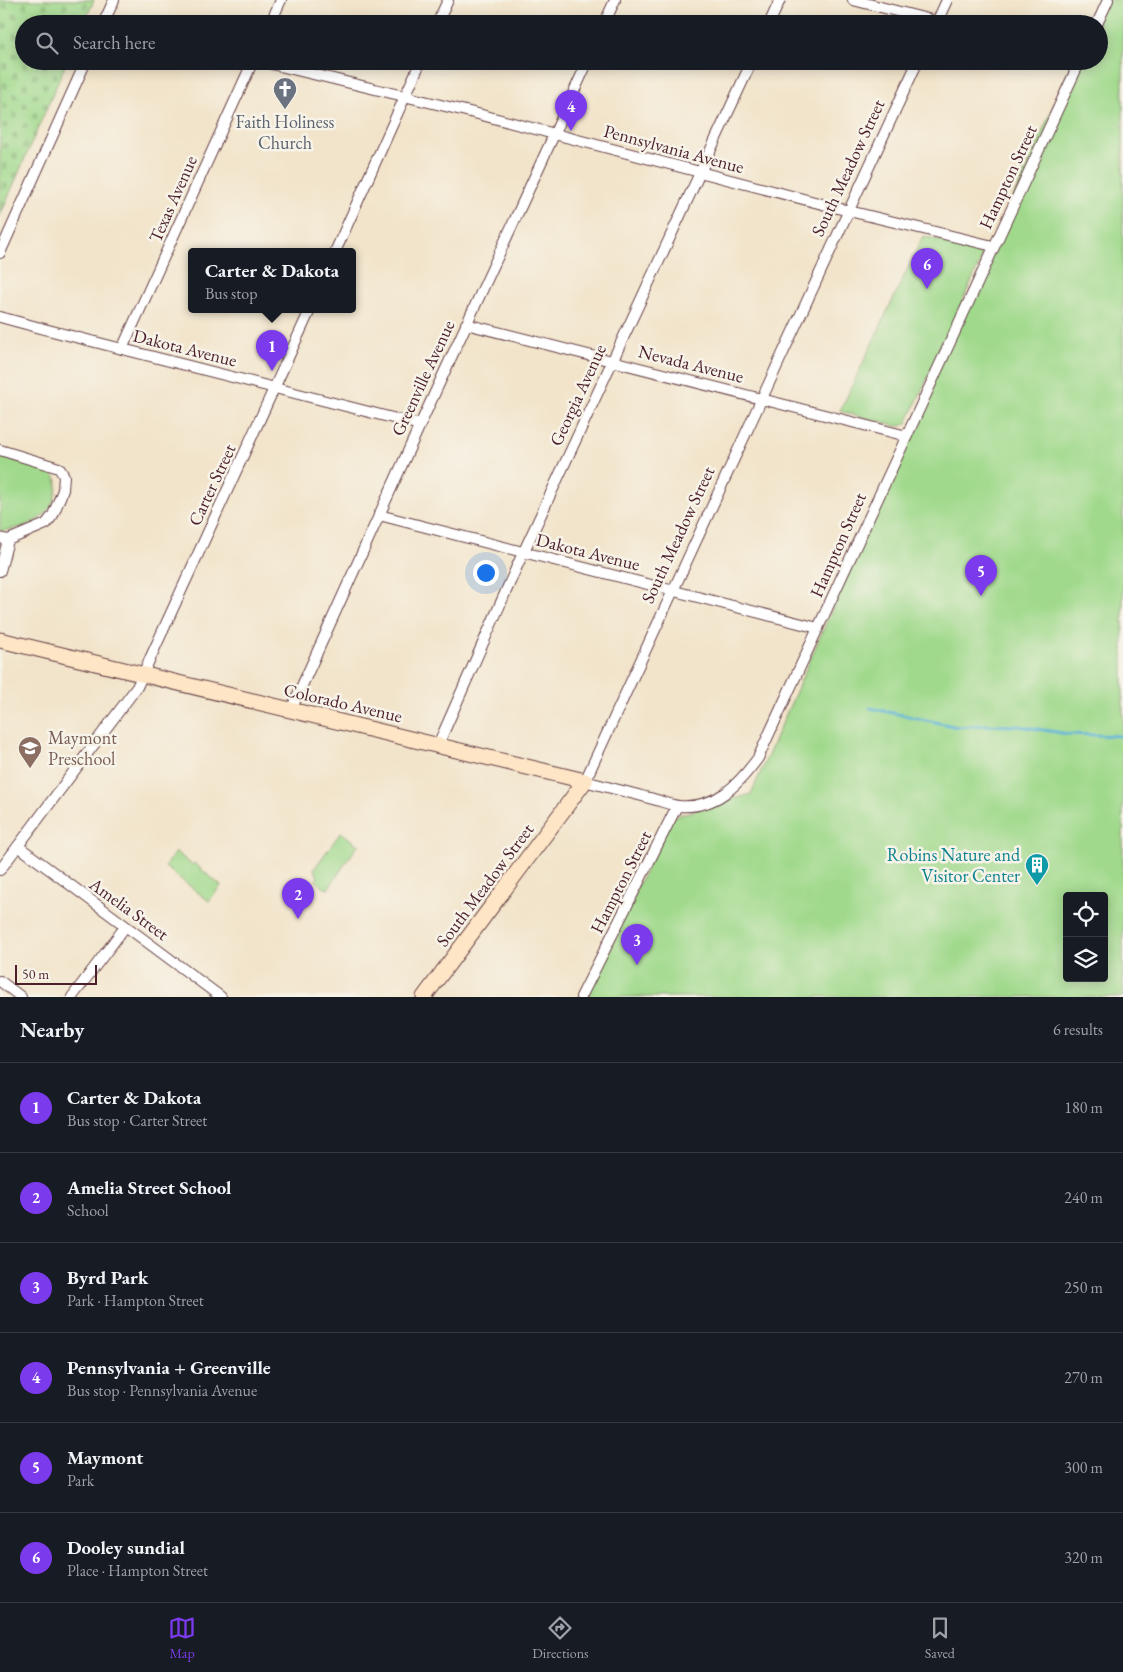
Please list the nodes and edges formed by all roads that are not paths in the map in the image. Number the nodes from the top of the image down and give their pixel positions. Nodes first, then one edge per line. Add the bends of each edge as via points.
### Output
1 (114, 0) edge
2 (280, 0) edge
3 (448, 0) edge
4 (615, 0) edge
5 (780, 0) edge
6 (852, 0) edge
7 (947, 0) edge
8 (1108, 0) edge
9 (109, 15) edge
10 (274, 15) edge
11 (442, 15) edge
12 (608, 15) edge
13 (773, 15) edge
14 (909, 15) edge
15 (940, 15) edge
16 (1101, 15) edge
17 (82, 70) edge
18 (249, 70) edge
19 (296, 70) edge
20 (417, 70) edge
21 (584, 70) edge
22 (748, 70) edge
23 (914, 70) edge
24 (1076, 70) edge
25 (405, 97) junction
26 (554, 135) junction
27 (700, 172) junction
28 (848, 211) junction
29 (993, 246) junction
30 (337, 248) edge
31 (0, 253) edge
32 (309, 313) edge
33 (0, 317) edge
34 (466, 324) junction
35 (122, 349) junction
36 (612, 361) junction
37 (275, 388) junction
38 (762, 399) junction
39 (420, 425) junction
40 (907, 436) junction
41 (0, 450) edge
42 (379, 515) junction
43 (4, 539) edge
44 (523, 552) junction
45 (0, 571) edge
46 (673, 591) junction
47 (818, 628) junction
48 (0, 640) edge
49 (143, 674) junction
50 (292, 710) junction
51 (438, 745) junction
52 (585, 781) junction
53 (678, 806) junction
54 (18, 846) junction
55 (0, 870) edge
56 (125, 927) junction
57 (0, 981) edge
58 (21, 997) edge
59 (72, 997) edge
60 (221, 997) edge
61 (424, 997) edge
62 (581, 997) edge

1 - 9 street
2 - 10 street
3 - 11 street
4 - 12 street
5 - 13 street
6 - 14 street
7 - 15 street
8 - 16 street
17 - 31 street
18 - 35 street, Texas Avenue
19 - 25 street, Pennsylvania Avenue
20 - 25 street
21 - 26 street, Greenville Avenue
22 - 27 street, Georgia Avenue
23 - 28 street, South Meadow Street
24 - 29 street, Hampton Street
25 - 26 street, Pennsylvania Avenue
25 - 30 street
26 - 27 street, Pennsylvania Avenue
26 - 34 street, Greenville Avenue
27 - 28 street, Pennsylvania Avenue
27 - 36 street, Georgia Avenue
28 - 29 street, Pennsylvania Avenue
28 - 38 street, South Meadow Street
29 - 40 street, Hampton Street
32 - 37 street, Carter Street
33 - 35 street, Dakota Avenue
34 - 36 street, Nevada Avenue
34 - 39 street, Greenville Avenue
35 - 37 street, Dakota Avenue
36 - 38 street, Nevada Avenue
36 - 44 street, Georgia Avenue
37 - 39 street, Dakota Avenue
37 - 49 street, Carter Street
38 - 40 street, Nevada Avenue
38 - 46 street, South Meadow Street
39 - 42 street, Greenville Avenue
40 - 47 street, Hampton Street
41 - 43 street via 59,468 64,476 59,502 46,524
42 - 44 street, Dakota Avenue
42 - 50 street, Greenville Avenue
43 - 45 street
44 - 46 street, Dakota Avenue
44 - 51 street, Georgia Avenue
46 - 47 street, Dakota Avenue
46 - 52 street, South Meadow Street
47 - 53 street, Hampton Street via 758,758 744,777 713,800 694,806
48 - 49 street, Colorado Avenue
49 - 50 street, Colorado Avenue
49 - 54 street, Carter Street via 138,687
50 - 51 street, Colorado Avenue
51 - 52 street, Colorado Avenue
52 - 53 street, Colorado Avenue
52 - 61 street, South Meadow Street
53 - 62 street, Hampton Street
54 - 55 street, Carter Street
54 - 56 street, Amelia Street
56 - 59 street
56 - 60 street, Amelia Street
57 - 58 street

